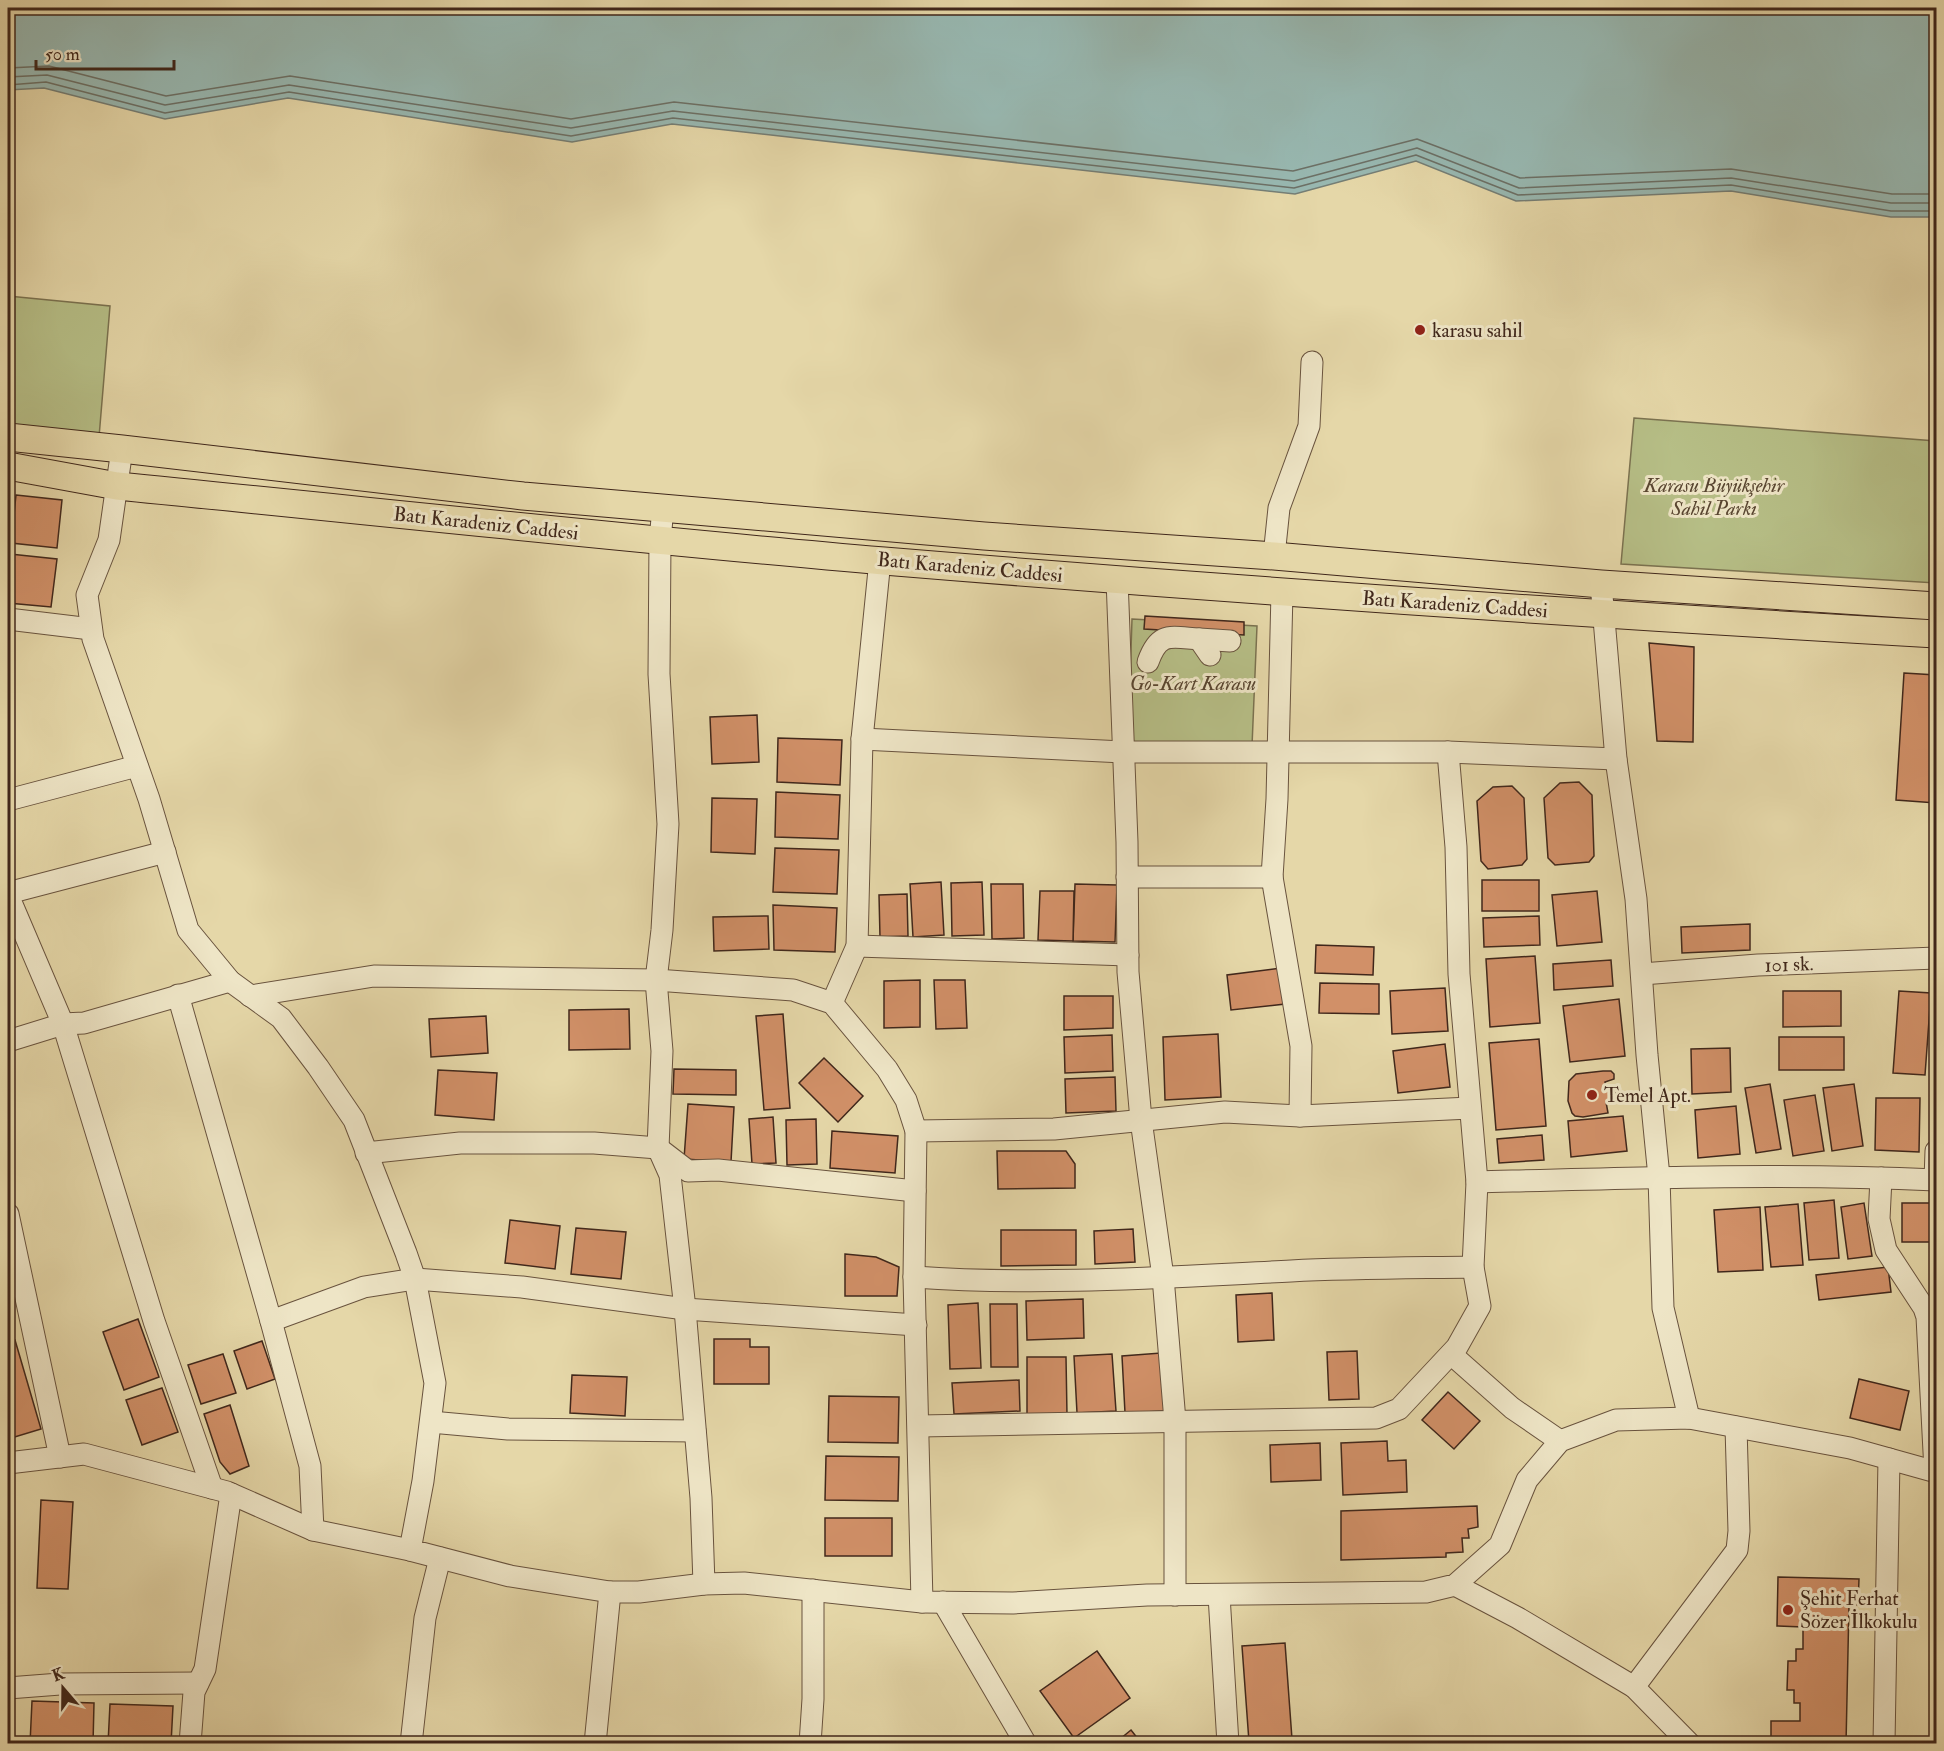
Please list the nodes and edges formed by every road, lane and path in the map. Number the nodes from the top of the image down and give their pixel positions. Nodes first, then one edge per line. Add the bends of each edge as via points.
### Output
1 (1312, 362) dead end
2 (8, 437) edge
3 (122, 449) junction
4 (8, 466) edge
5 (117, 486) junction
6 (663, 508) junction
7 (660, 540) junction
8 (1274, 556) junction
9 (880, 560) junction
10 (1117, 579) junction
11 (1601, 585) junction
12 (1282, 592) junction
13 (1936, 606) edge
14 (1603, 615) junction
15 (8, 619) edge
16 (91, 629) junction
17 (1936, 634) edge
18 (1230, 641) dead end
19 (1148, 662) dead end
20 (862, 739) junction
21 (1123, 752) junction
22 (1448, 752) junction
23 (1278, 753) junction
24 (1616, 759) junction
25 (137, 766) junction
26 (8, 800) edge
27 (165, 852) junction
28 (1127, 877) junction
29 (1272, 877) junction
30 (8, 894) edge
31 (857, 946) junction
32 (1128, 955) junction
33 (1936, 958) edge
34 (1642, 974) junction
35 (656, 980) junction
36 (230, 981) junction
37 (178, 995) junction
38 (250, 996) junction
39 (832, 1003) junction
40 (63, 1024) junction
41 (8, 1041) edge
42 (1470, 1108) junction
43 (1300, 1116) junction
44 (1141, 1120) junction
45 (916, 1131) junction
46 (658, 1148) junction
47 (1936, 1151) edge
48 (366, 1153) junction
49 (1659, 1177) junction
50 (1881, 1178) junction
51 (1936, 1180) edge
52 (1477, 1182) junction
53 (915, 1191) junction
54 (8, 1219) edge
55 (1473, 1267) junction
56 (914, 1277) junction
57 (1163, 1277) junction
58 (415, 1279) junction
59 (685, 1309) junction
60 (271, 1321) junction
61 (916, 1325) junction
62 (1451, 1354) junction
63 (1689, 1418) junction
64 (431, 1422) junction
65 (1175, 1422) junction
66 (919, 1426) junction
67 (1736, 1427) junction
68 (695, 1431) junction
69 (1560, 1441) junction
70 (60, 1457) junction
71 (1889, 1459) junction
72 (8, 1463) edge
73 (1936, 1472) edge
74 (222, 1491) junction
75 (313, 1530) junction
76 (410, 1550) junction
77 (440, 1558) junction
78 (704, 1584) junction
79 (1455, 1585) junction
80 (813, 1590) junction
81 (610, 1592) junction
82 (1175, 1595) junction
83 (1219, 1595) junction
84 (933, 1602) junction
85 (198, 1683) junction
86 (1634, 1687) junction
87 (8, 1688) edge
88 (190, 1743) edge
89 (411, 1743) edge
90 (595, 1743) edge
91 (810, 1743) edge
92 (1026, 1743) edge
93 (1228, 1743) edge
94 (1690, 1743) edge
95 (1884, 1743) edge

1 - 8 street via 1309,426 1280,508
2 - 3 main road, Batı Karadeniz Caddesi
3 - 5 street
3 - 6 main road, Batı Karadeniz Caddesi via 523,496
4 - 5 main road, Batı Karadeniz Caddesi
5 - 7 main road, Batı Karadeniz Caddesi
5 - 16 street via 109,540 87,595
6 - 7 street
6 - 8 main road, Batı Karadeniz Caddesi
7 - 9 main road, Batı Karadeniz Caddesi
7 - 35 street via 659,674 668,824
8 - 11 main road, Batı Karadeniz Caddesi
9 - 10 main road, Batı Karadeniz Caddesi
9 - 20 street
10 - 12 main road, Batı Karadeniz Caddesi
10 - 21 street
11 - 13 main road, Batı Karadeniz Caddesi
11 - 14 street
12 - 14 main road, Batı Karadeniz Caddesi
12 - 23 street
14 - 17 main road, Batı Karadeniz Caddesi
14 - 24 street
15 - 16 street
16 - 25 street
18 - 19 street via 1204,647 1166,637 1154,646
20 - 21 street
20 - 31 street
21 - 23 street
21 - 28 street
22 - 23 street
22 - 24 street
22 - 42 street
23 - 29 street
24 - 34 street via 1636,899
25 - 26 street
25 - 27 street
27 - 30 street
27 - 36 street via 188,930
28 - 29 street
28 - 32 street
29 - 43 street via 1301,1047
30 - 40 street
31 - 32 street
31 - 39 street
32 - 44 street
33 - 34 street, 101 sk.
34 - 49 street
35 - 38 street via 374,976
35 - 39 street via 794,990
35 - 46 street via 662,1051
36 - 37 street
36 - 38 street
37 - 40 street via 84,1023
37 - 60 street
38 - 48 street via 281,1018 318,1067 354,1120
39 - 45 street via 887,1069 906,1100
40 - 41 street
40 - 74 street via 153,1321
42 - 43 street
42 - 52 street
43 - 44 street via 1225,1112
44 - 45 street via 1054,1129
44 - 57 street
45 - 53 street
46 - 48 street via 594,1143 460,1143
46 - 53 street via 688,1171 718,1170
46 - 59 street via 670,1175
47 - 51 street
48 - 58 street
49 - 50 street
49 - 52 street
49 - 63 street via 1664,1308
50 - 51 street
50 - 73 street via 1879,1219 1886,1250 1927,1317
52 - 55 street
53 - 56 street
54 - 70 street
55 - 57 street
55 - 62 street via 1480,1306
56 - 57 street via 967,1281
56 - 61 street
57 - 65 street
58 - 59 street via 522,1287
58 - 60 street via 364,1287
58 - 64 street via 435,1383
59 - 61 street
59 - 68 street
60 - 75 street via 310,1467
61 - 66 street
62 - 65 street via 1400,1409 1376,1418
62 - 69 street via 1512,1408
63 - 67 street
63 - 69 street via 1616,1420
64 - 68 street via 508,1429
64 - 76 street
65 - 66 street
65 - 82 street
66 - 84 street
67 - 71 street
67 - 86 street via 1737,1550
68 - 78 street
69 - 79 street via 1527,1480 1500,1545
70 - 72 street
70 - 74 street via 84,1454
71 - 73 street
71 - 95 street
74 - 75 street
74 - 85 street via 205,1669
75 - 76 street
76 - 77 street
77 - 81 street
77 - 89 street via 425,1618
78 - 80 street via 744,1583
78 - 81 street
79 - 83 street via 1426,1592
79 - 86 street
80 - 84 street
80 - 91 street
81 - 90 street
82 - 83 street
82 - 84 street via 1013,1603
83 - 93 street
84 - 92 street
85 - 87 street
85 - 88 street
86 - 94 street

